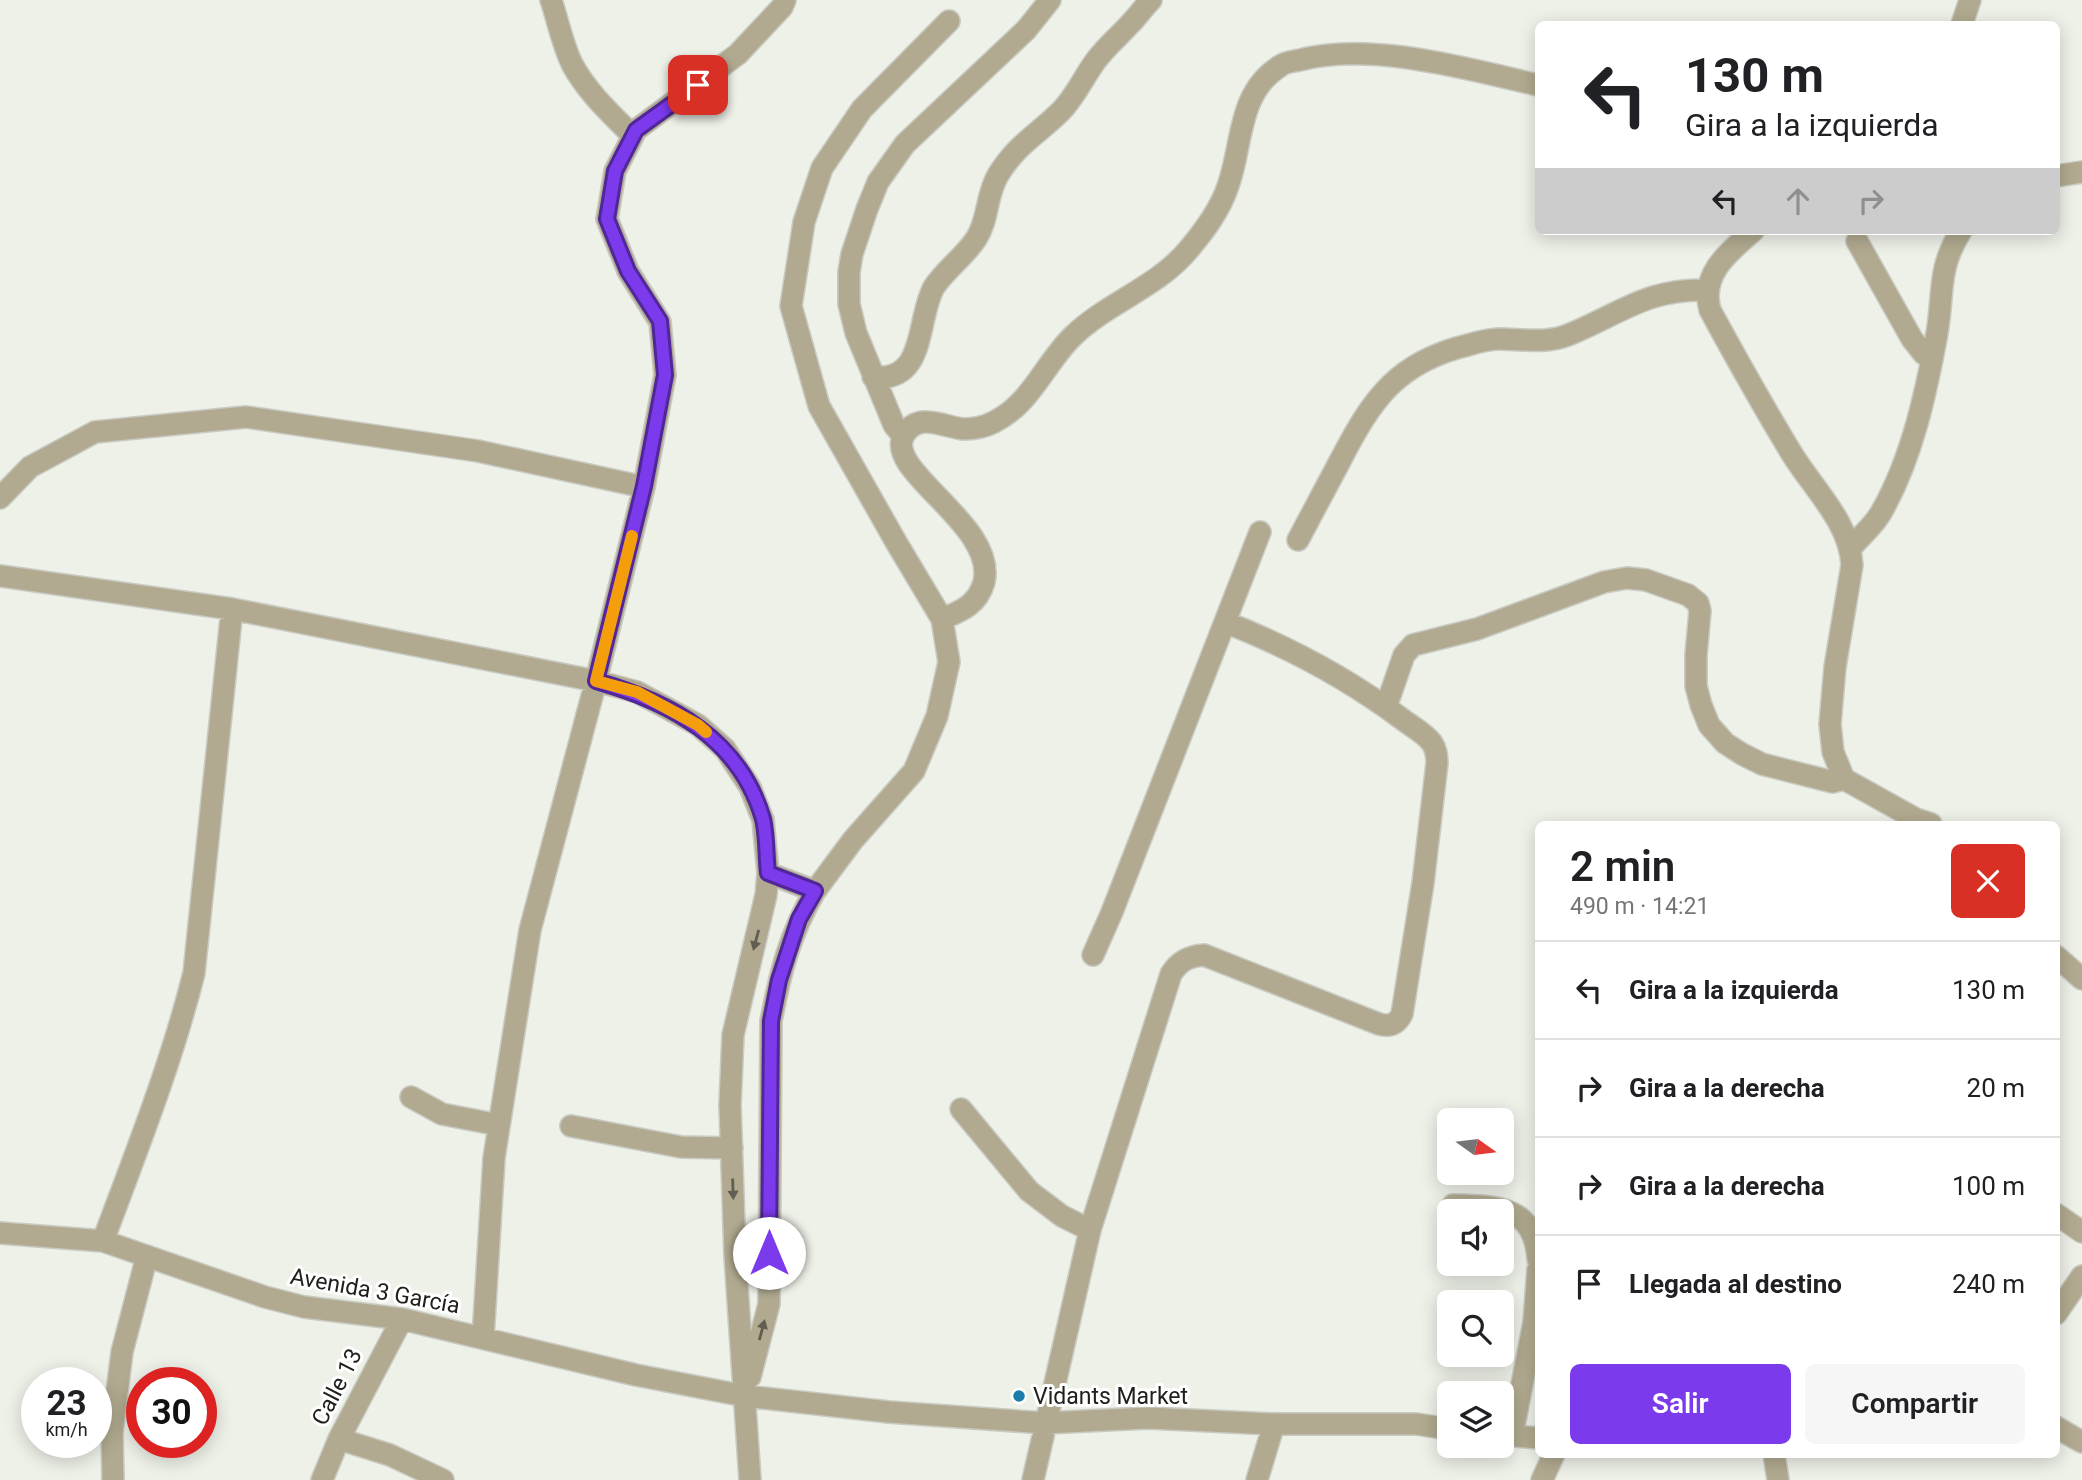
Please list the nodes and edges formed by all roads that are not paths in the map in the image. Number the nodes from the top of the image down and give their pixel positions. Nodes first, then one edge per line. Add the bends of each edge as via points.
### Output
1 (551, 0) edge
2 (785, 0) edge
3 (1050, 0) edge
4 (1151, 0) edge
5 (1970, 0) edge
6 (949, 21) dead end
7 (1963, 21) edge
8 (1535, 84) edge
9 (633, 136) junction
10 (2082, 172) edge
11 (2060, 175) edge
12 (1749, 235) edge
13 (1959, 235) edge
14 (1857, 241) dead end
15 (1707, 290) junction
16 (1932, 358) junction
17 (873, 377) junction
18 (905, 433) junction
19 (644, 486) junction
20 (0, 498) edge
21 (1260, 532) dead end
22 (1298, 540) dead end
23 (1851, 548) junction
24 (0, 576) edge
25 (232, 609) junction
26 (942, 619) junction
27 (1225, 622) junction
28 (596, 681) junction
29 (1386, 707) junction
30 (1844, 779) junction
31 (1922, 821) edge
32 (768, 873) junction
33 (815, 891) junction
34 (1093, 955) dead end
35 (2060, 960) edge
36 (2082, 979) edge
37 (411, 1097) dead end
38 (961, 1110) dead end
39 (499, 1125) junction
40 (571, 1126) dead end
41 (732, 1148) junction
42 (1514, 1215) edge
43 (2060, 1217) edge
44 (1090, 1230) junction
45 (2082, 1232) edge
46 (0, 1233) edge
47 (103, 1241) junction
48 (1535, 1243) edge
49 (147, 1256) junction
50 (2082, 1276) edge
51 (2060, 1308) edge
52 (1535, 1311) edge
53 (402, 1319) junction
54 (483, 1338) junction
55 (745, 1396) junction
56 (1514, 1406) edge
57 (1045, 1423) junction
58 (1274, 1424) junction
59 (1437, 1427) edge
60 (2060, 1429) edge
61 (1514, 1436) edge
62 (1535, 1438) edge
63 (339, 1439) junction
64 (2082, 1442) edge
65 (1552, 1458) edge
66 (1775, 1458) edge
67 (113, 1480) edge
68 (322, 1480) edge
69 (443, 1480) edge
70 (750, 1480) edge
71 (1033, 1480) edge
72 (1257, 1480) edge
73 (1542, 1480) edge
74 (1778, 1480) edge

1 - 9 street via 579,76
2 - 9 street via 738,54
3 - 17 street via 1026,30 905,144 878,181 852,254 848,290 852,319
4 - 17 street via 1098,58 1061,111 1026,140 1002,169 990,190 987,215 975,240 943,274 929,297 911,361 899,373
5 - 7 street
6 - 26 street via 862,109 822,168 804,222 791,306 819,406
8 - 18 street via 1371,53 1332,54 1281,65 1247,107 1233,171 1219,207 1175,264 1071,337 1004,417 973,428 928,422
9 - 19 street via 615,171 607,219 628,271 660,321 665,375
10 - 11 street
12 - 15 street via 1722,260
13 - 16 street via 1945,264
14 - 16 street via 1918,349
15 - 22 street via 1661,293 1566,335 1539,341 1482,341 1417,365 1391,383 1366,414
15 - 23 street via 1710,310 1748,379
16 - 23 street via 1906,457 1882,512
17 - 18 street via 894,425
18 - 26 street via 901,447 907,463 968,529 984,557 985,578 976,600
19 - 20 street via 478,451 246,417 95,432 30,467
19 - 28 street
21 - 27 street
23 - 30 street via 1830,724 1833,752
24 - 25 street
25 - 28 street
25 - 47 street via 194,973 163,1081
26 - 33 street via 949,662 937,716 915,771
27 - 29 street via 1304,656
27 - 34 street
28 - 32 street via 637,692 698,725 725,749 750,787 763,820
28 - 39 street via 530,930
29 - 30 street via 1404,655 1413,645 1502,621 1604,582 1646,580 1698,603 1696,686 1709,725 1725,743 1762,764 1832,782
29 - 44 street via 1430,740 1437,755 1413,958 1400,1019 1391,1025 1379,1024 1213,958 1195,956 1181,962 1171,974
30 - 31 street
32 - 33 street
32 -> 41 street via 733,1035
55 -> 33 street via 769,1304 771,1021 799,919
35 - 36 street
37 - 39 street via 442,1114
38 - 44 street via 1029,1191
39 - 54 street
40 - 41 street via 681,1147
41 -> 55 street
42 - 48 street via 1533,1232
43 - 45 street
44 - 57 street
46 - 47 street, Avenida 3 García
47 - 49 street, Avenida 3 García
49 - 53 street, Avenida 3 García via 304,1307
49 - 67 street via 122,1352 112,1432
50 - 51 street
52 - 56 street
53 - 54 street, Avenida 3 García
53 - 63 street, Calle 13
54 - 55 street, Avenida 3 García
55 - 57 street, Avenida 3 García
55 - 70 street
57 - 58 street, Avenida 3 García via 1148,1418
57 - 71 street
58 - 59 street, Avenida 3 García
58 - 72 street
60 - 64 street
61 - 62 street
63 - 68 street, Calle 13
63 - 69 street via 390,1455
65 - 73 street
66 - 74 street

